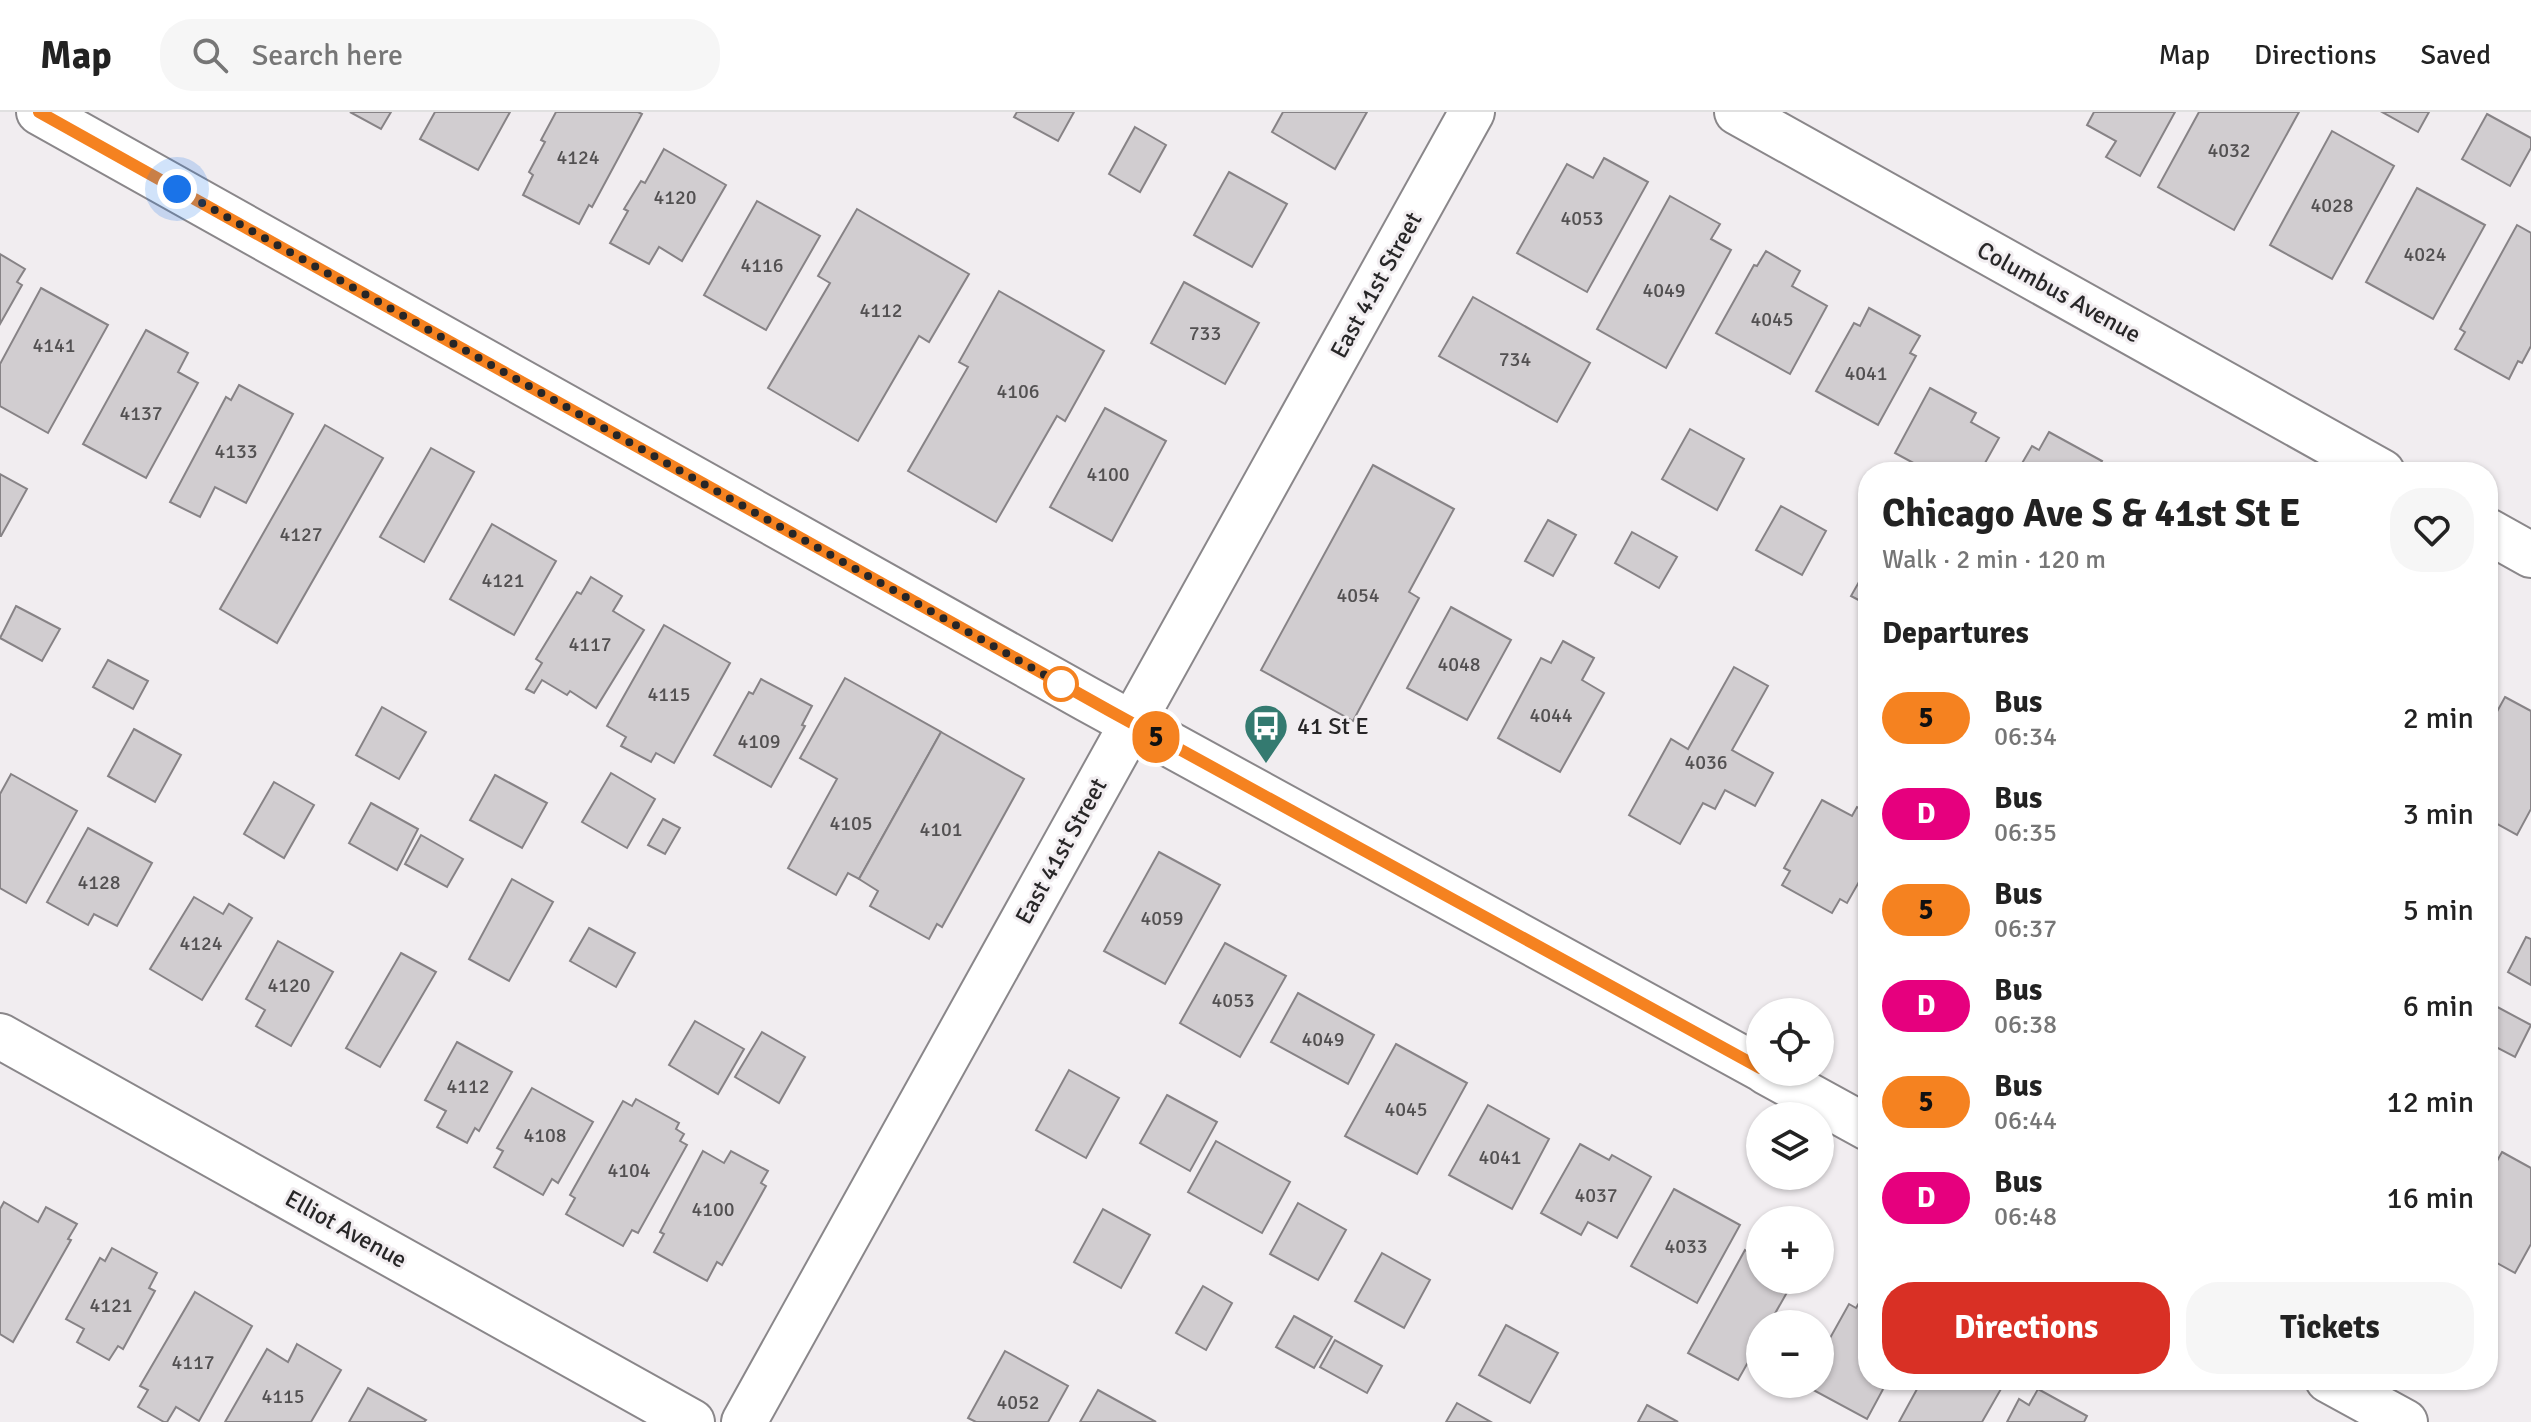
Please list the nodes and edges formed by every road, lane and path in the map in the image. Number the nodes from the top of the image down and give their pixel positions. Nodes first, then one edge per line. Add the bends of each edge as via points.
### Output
1 (39, 112) edge
2 (1472, 112) edge
3 (1737, 112) edge
4 (2364, 462) edge
5 (2498, 537) edge
6 (2531, 555) edge
7 (1132, 724) junction
8 (0, 1036) edge
9 (1746, 1060) edge
10 (1792, 1086) edge
11 (1858, 1123) edge
12 (2346, 1390) edge
13 (692, 1422) edge
14 (744, 1422) edge
15 (2405, 1422) edge

1 - 7 street
2 - 7 street, East 41st Street
3 - 4 street, Columbus Avenue
5 - 6 street
7 - 9 street
7 - 14 street, East 41st Street
8 - 13 street, Elliot Avenue
10 - 11 street
12 - 15 street

